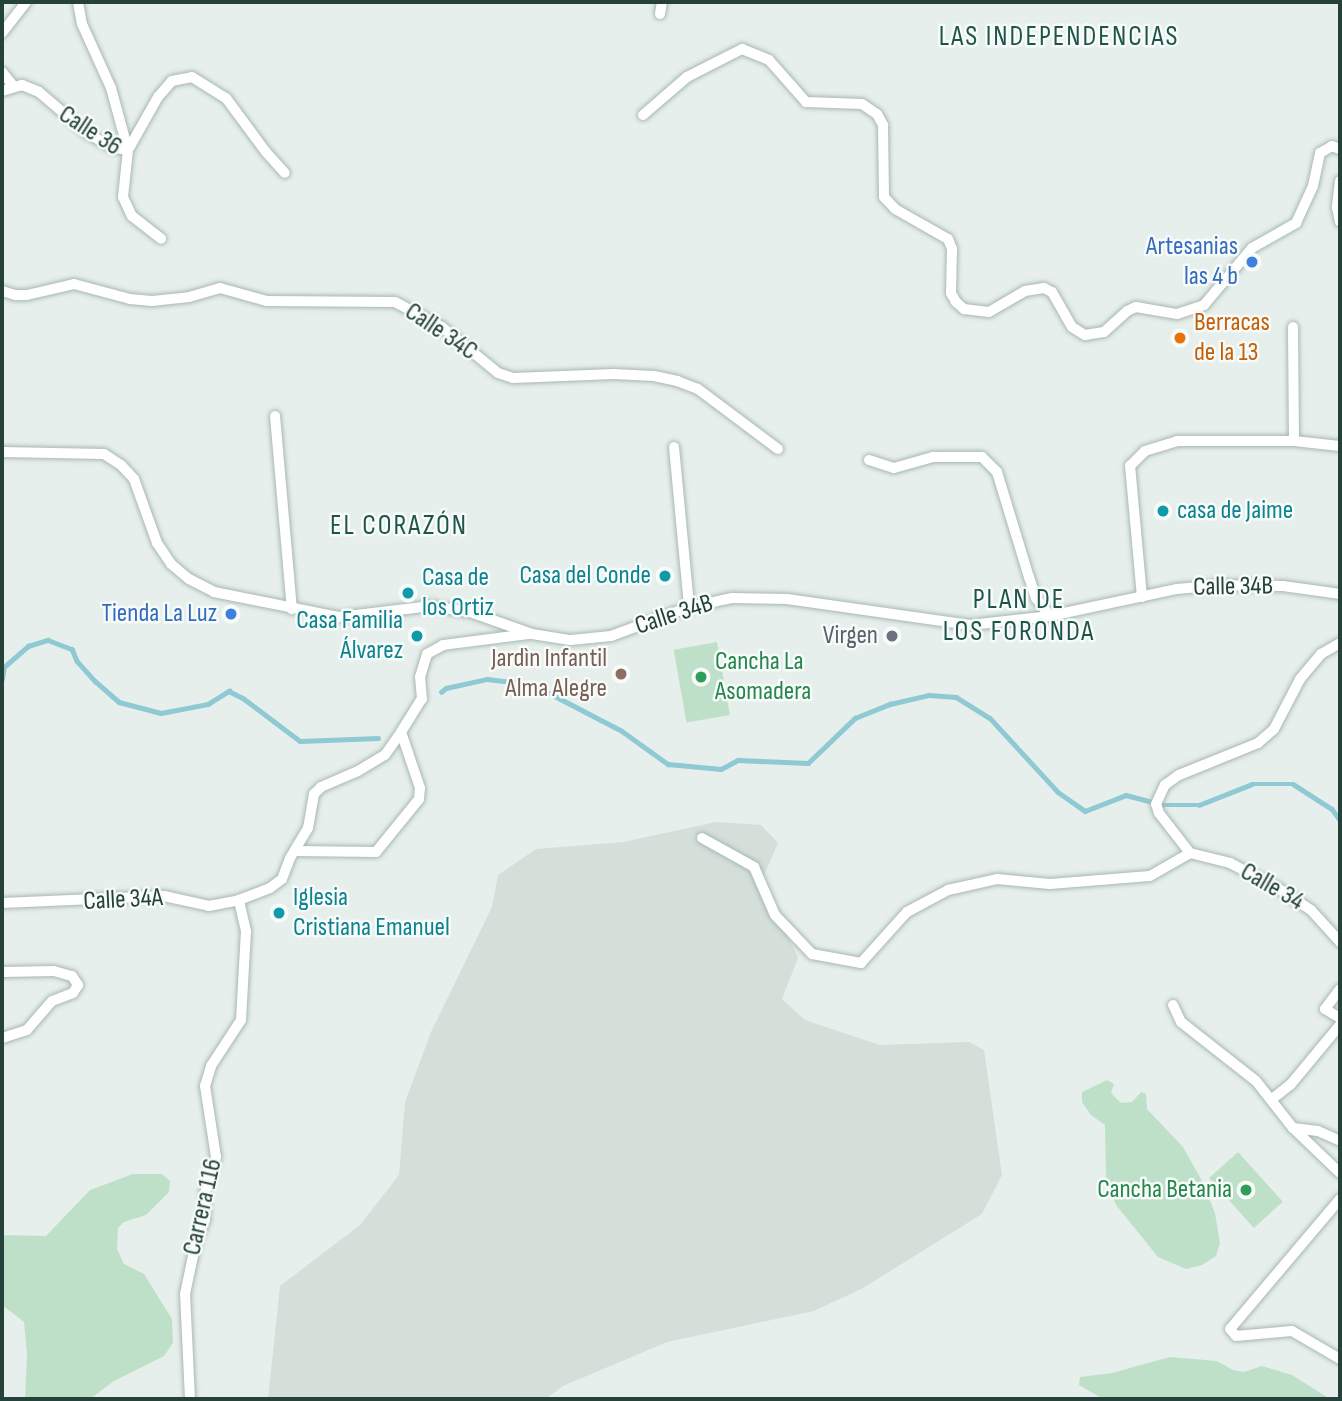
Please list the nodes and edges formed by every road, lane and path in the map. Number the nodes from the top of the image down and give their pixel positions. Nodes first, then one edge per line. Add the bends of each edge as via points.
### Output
1 (26, 2) edge
2 (78, 2) edge
3 (662, 2) edge
4 (660, 14) dead end
5 (2, 33) edge
6 (2, 72) edge
7 (14, 87) junction
8 (2, 91) edge
9 (643, 115) dead end
10 (1340, 149) edge
11 (128, 150) junction
12 (285, 173) dead end
13 (1340, 181) edge
14 (1340, 222) edge
15 (161, 240) dead end
16 (2, 291) edge
17 (1293, 327) dead end
18 (275, 416) dead end
19 (1294, 441) junction
20 (1340, 446) edge
21 (674, 447) dead end
22 (778, 449) dead end
23 (2, 452) edge
24 (869, 460) dead end
25 (1340, 594) edge
26 (1142, 597) junction
27 (689, 607) junction
28 (292, 609) junction
29 (1050, 616) junction
30 (532, 634) junction
31 (1340, 643) edge
32 (401, 732) junction
33 (702, 838) dead end
34 (295, 851) junction
35 (1190, 853) junction
36 (239, 900) junction
37 (2, 903) edge
38 (1340, 942) edge
39 (2, 972) edge
40 (1340, 989) edge
41 (1173, 1005) dead end
42 (1340, 1018) edge
43 (1340, 1025) edge
44 (2, 1038) edge
45 (1272, 1099) junction
46 (1293, 1128) junction
47 (1340, 1141) edge
48 (1340, 1173) edge
49 (1340, 1199) edge
50 (1340, 1359) edge
51 (190, 1399) edge

1 - 5 street
2 - 11 street via 82,24 111,88
3 - 4 street
6 - 7 street
7 - 8 street
7 - 11 street, Calle 36 via 22,85 39,92 87,134
9 - 10 street via 687,78 742,49 769,60 806,102 862,104 877,114 883,125 884,197 895,209 948,239 951,293 956,302 964,309 989,312 1025,291 1044,288 1052,292 1072,327 1085,335 1104,332 1136,307 1177,314 1204,305 1252,248 1296,223 1313,186 1320,153 1332,146
11 - 12 street via 172,81 192,77 226,97
11 - 15 street, Calle 36 via 123,197 132,216
13 - 14 street
16 - 22 street, Calle 34C via 27,295 74,284 152,301 220,288 267,301 395,302 442,327 498,373 513,378 614,373 677,381 698,389
17 - 19 street
18 - 28 street
19 - 20 street
19 - 26 street via 1177,441 1145,451 1130,466
21 - 27 street
23 - 28 street, Calle 34B via 104,454 134,479 157,543 180,571 214,592
24 - 29 street via 894,467 933,457 982,457 998,472 1036,598
25 - 26 street, Calle 34B via 1283,586 1220,585
26 - 29 street, Calle 34B
27 - 29 street, Calle 34B via 732,598 787,599 970,625
27 - 30 street, Calle 34B via 611,636 571,640
28 - 30 street, Calle 34B via 338,617 431,606 470,612
30 - 32 street, Calle 34A via 443,645 427,654 420,677 422,699
31 - 35 street via 1321,654 1300,679 1274,729 1258,743 1165,785 1156,804 1159,813
32 - 34 street, Calle 34A via 385,755 314,794 307,828
32 - 34 street via 420,788 419,800 376,852
33 - 35 street via 754,867 775,915 812,954 861,963 907,912 948,890 997,879 1050,884 1150,876
34 - 36 street, Calle 34A via 282,879
35 - 38 street, Calle 34 via 1230,863 1276,887 1311,910
36 - 37 street, Calle 34A via 209,906 164,896
36 - 51 street, Carrera 116 via 246,932 241,1020 211,1066 205,1086 216,1157 185,1294
39 - 44 street via 54,971 72,976 78,985 73,993 52,1001 27,1030
40 - 42 street via 1325,1009
41 - 45 street via 1181,1023 1233,1060
43 - 45 street via 1291,1084
45 - 46 street
46 - 47 street via 1318,1131
46 - 48 street
49 - 50 street via 1230,1329 1236,1336 1292,1331

